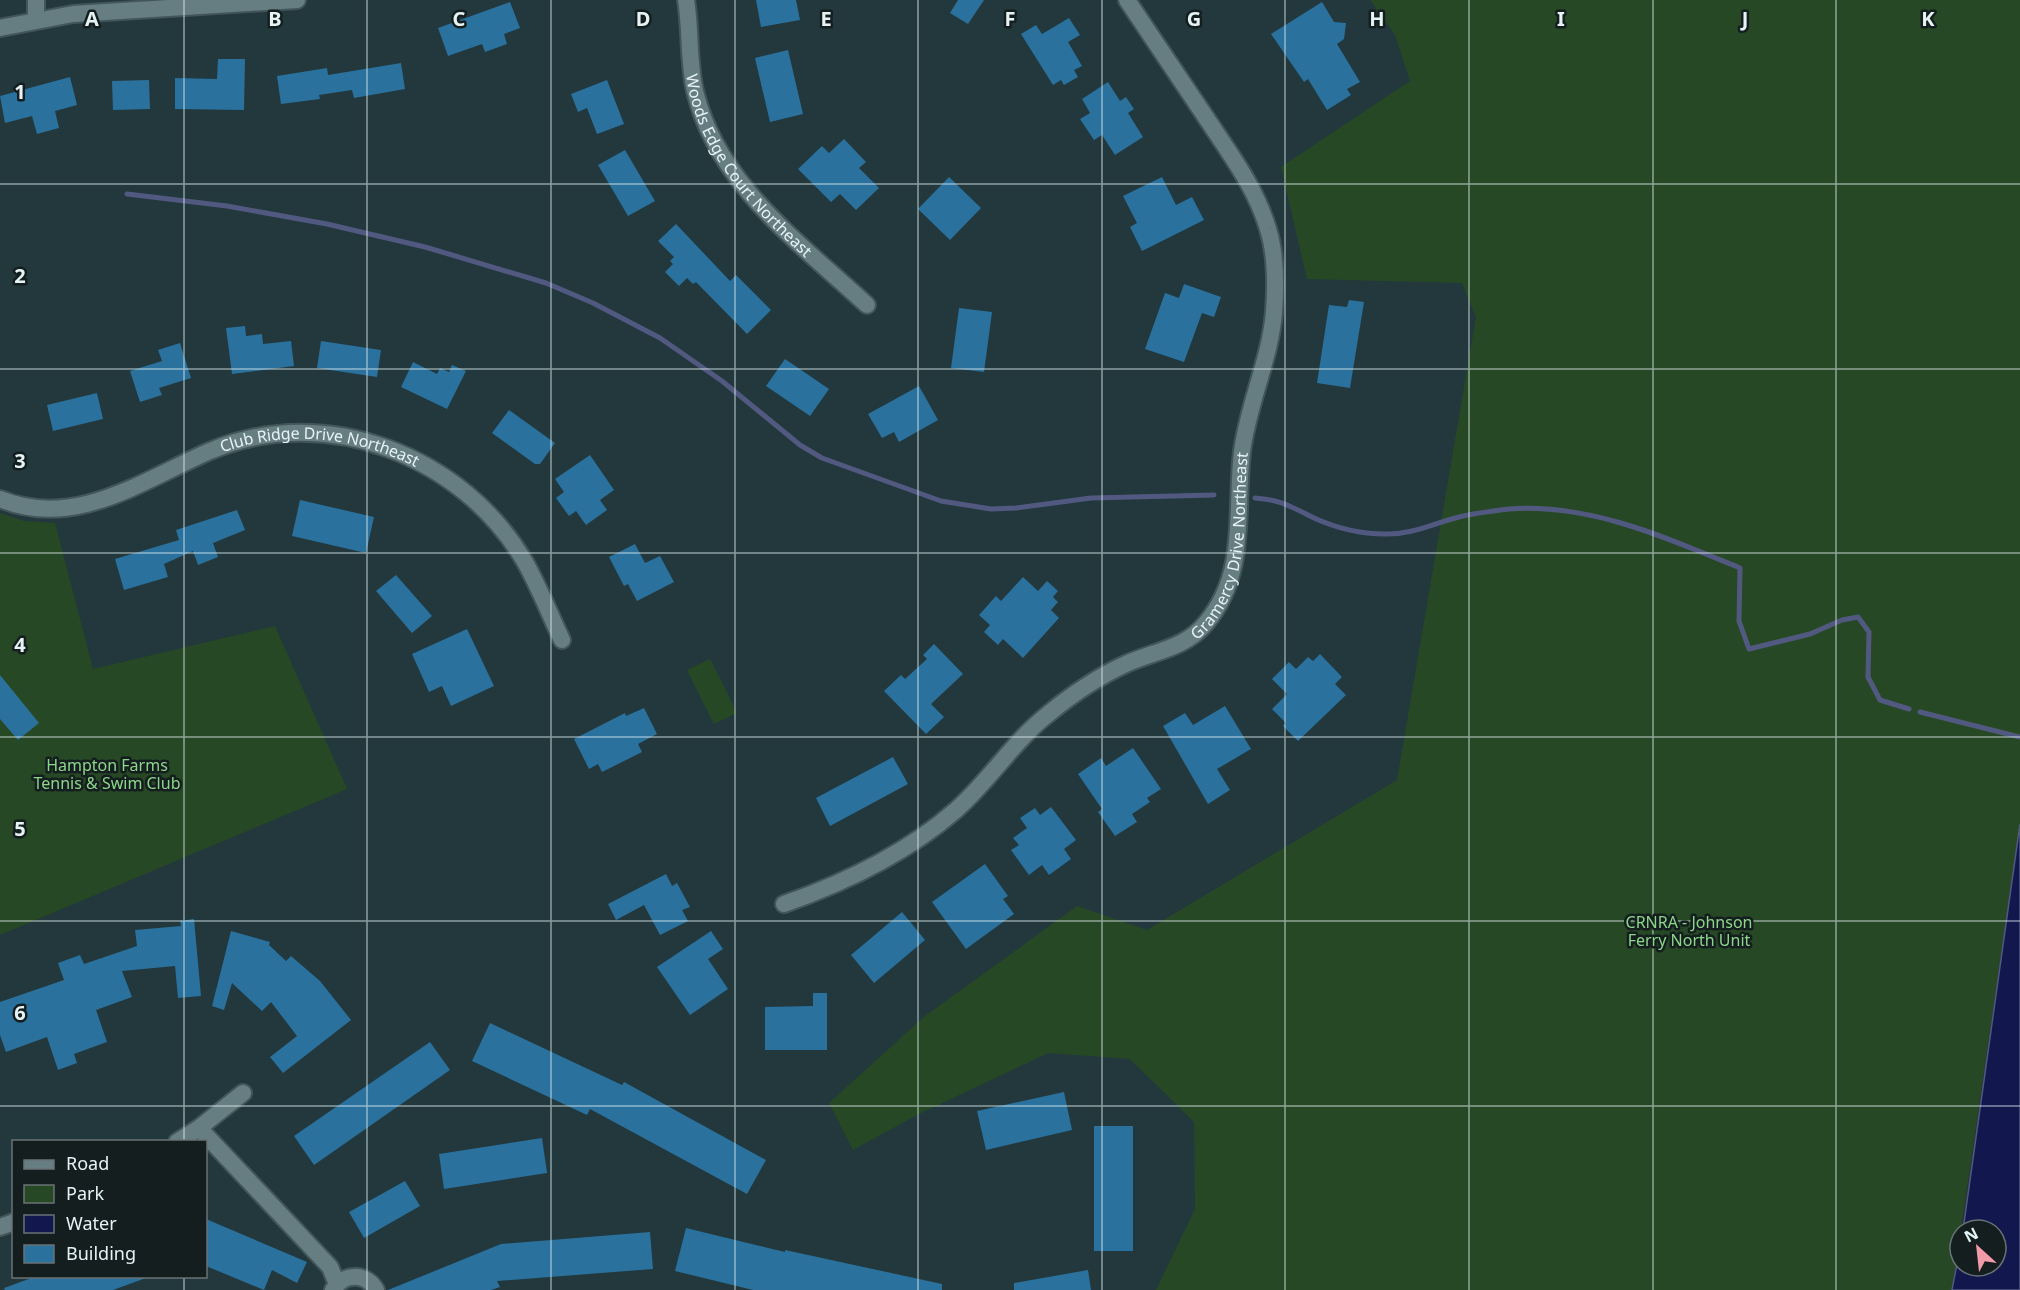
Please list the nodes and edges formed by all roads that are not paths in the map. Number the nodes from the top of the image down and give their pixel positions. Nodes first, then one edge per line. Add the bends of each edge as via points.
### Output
1 (36, 0) edge
2 (297, 0) edge
3 (686, 0) edge
4 (1127, 0) edge
5 (36, 19) junction
6 (0, 28) edge
7 (867, 305) dead end
8 (0, 499) edge
9 (562, 640) dead end
10 (784, 904) dead end
11 (243, 1093) dead end
12 (199, 1128) junction
13 (180, 1140) edge
14 (335, 1287) edge
15 (376, 1290) edge

1 - 5 street
2 - 5 street
3 - 7 street, Woods Edge Court Northeast via 695,90 718,151 763,208
4 - 10 street, Gramercy Drive Northeast via 1248,182 1268,229 1274,316 1266,363 1245,432 1233,576 1205,625 1169,650 1129,663 1065,700 1043,717 957,809 922,837 852,875
5 - 6 street
8 - 9 street, Club Ridge Drive Northeast via 13,505 37,507 84,505 129,491 231,443 303,433 355,438 409,456 473,498 525,562
11 - 12 street
12 - 13 street
12 - 14 street via 330,1267
14 - 15 street via 356,1276 369,1281

